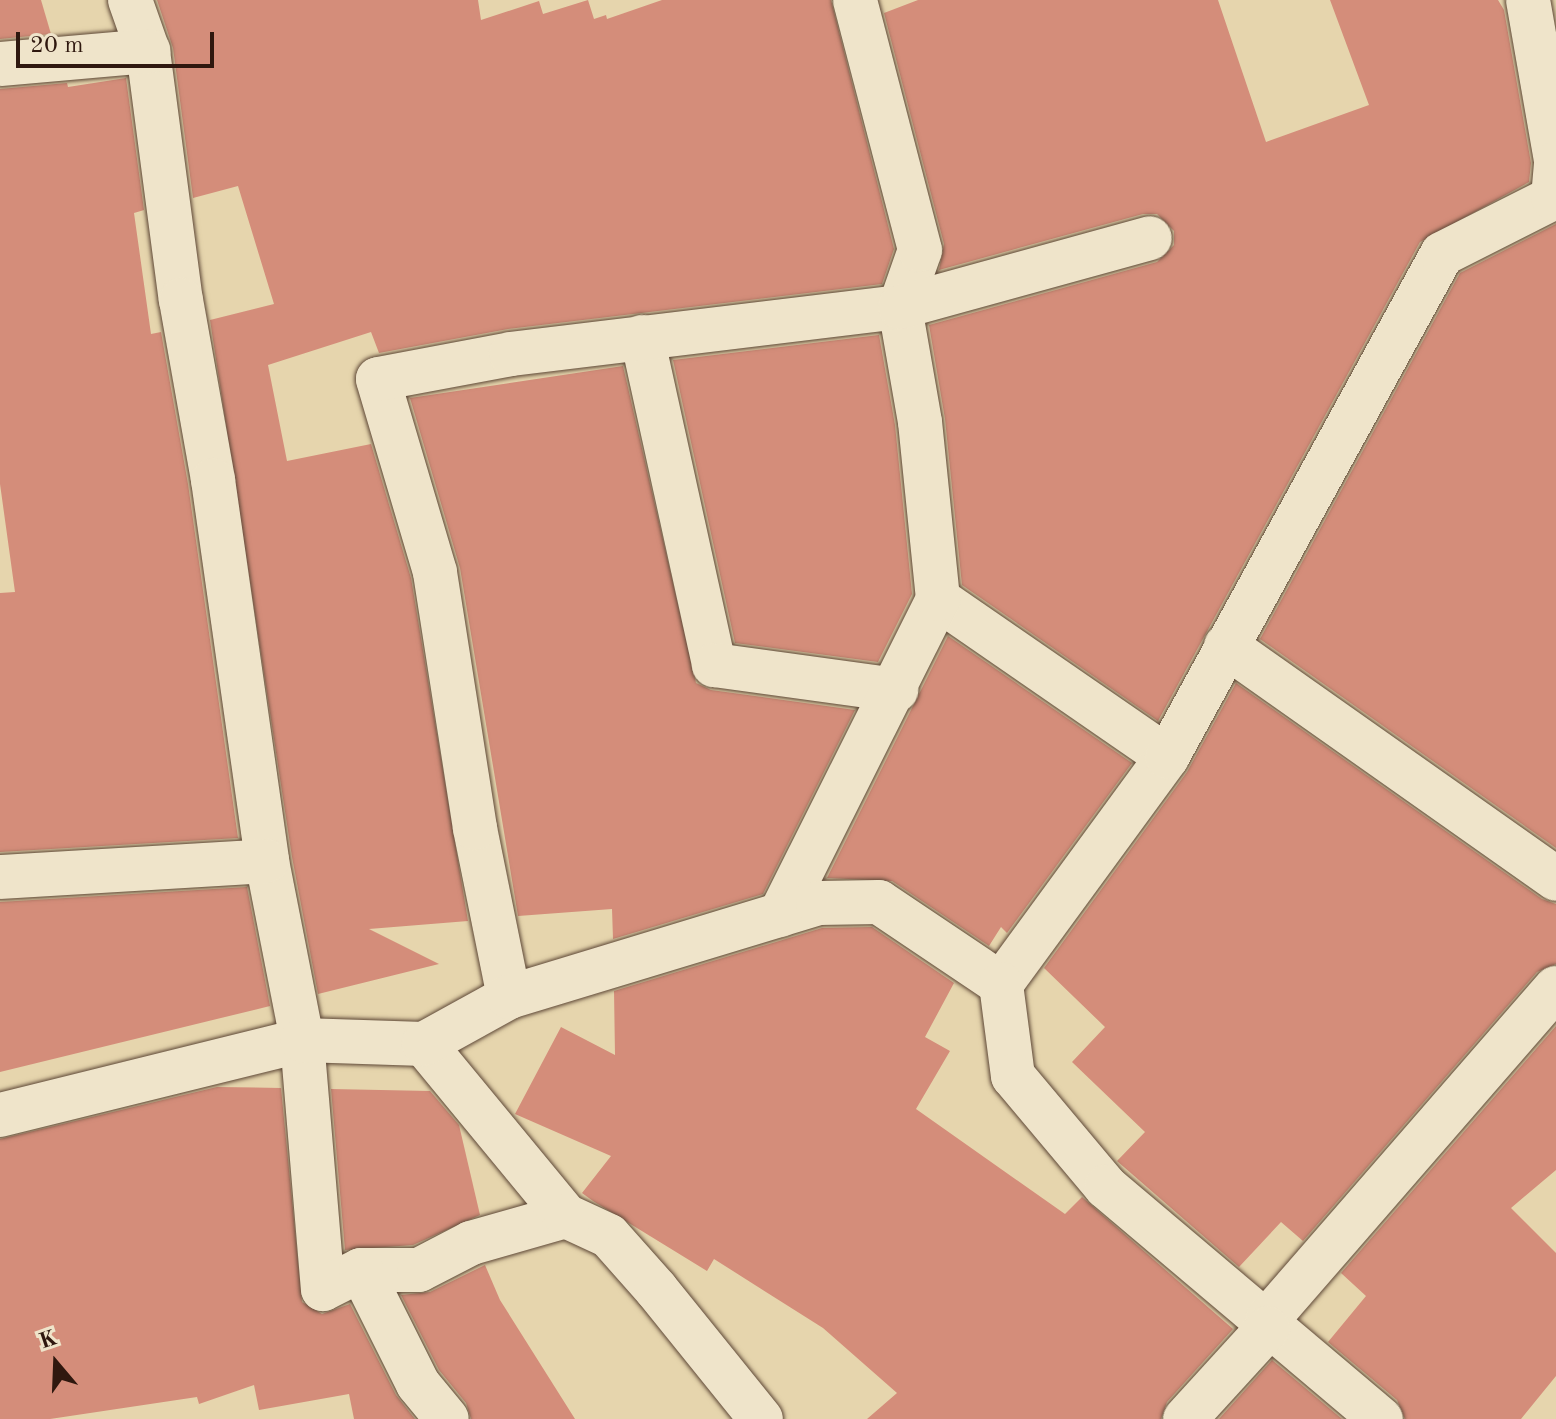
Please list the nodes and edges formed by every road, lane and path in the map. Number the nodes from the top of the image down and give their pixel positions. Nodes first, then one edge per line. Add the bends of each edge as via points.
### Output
1 (130, 0) edge
2 (855, 0) edge
3 (1528, 0) edge
4 (148, 51) junction
5 (0, 64) edge
6 (1555, 181) edge
7 (1150, 238) dead end
8 (900, 307) junction
9 (642, 337) junction
10 (938, 599) junction
11 (1226, 646) junction
12 (896, 690) junction
13 (1167, 757) junction
14 (267, 861) junction
15 (0, 877) edge
16 (1556, 879) edge
17 (780, 915) junction
18 (1001, 984) junction
19 (1556, 988) edge
20 (509, 997) junction
21 (302, 1040) junction
22 (424, 1044) junction
23 (0, 1115) edge
24 (566, 1216) junction
25 (361, 1270) junction
26 (1268, 1324) junction
27 (447, 1419) edge
28 (761, 1419) edge
29 (1185, 1419) edge
30 (1381, 1419) edge

1 - 4 street
2 - 8 street via 920,250
3 - 6 street
4 - 5 street
4 - 14 street
6 - 11 street via 1442,254
7 - 8 street
8 - 9 street
8 - 10 street via 920,422
9 - 12 street via 714,665
9 - 20 street via 378,379 435,572 475,828
10 - 12 street
10 - 13 street
11 - 13 street
11 - 16 street
12 - 17 street
13 - 18 street
14 - 15 street
14 - 21 street
17 - 18 street via 818,903 879,902
17 - 20 street
18 - 26 street via 1013,1076 1106,1187
19 - 26 street
20 - 22 street
21 - 22 street
21 - 23 street
21 - 25 street via 323,1289
22 - 24 street
24 - 25 street via 471,1243 419,1270
24 - 28 street via 609,1236
25 - 27 street via 418,1384
26 - 29 street
26 - 30 street

